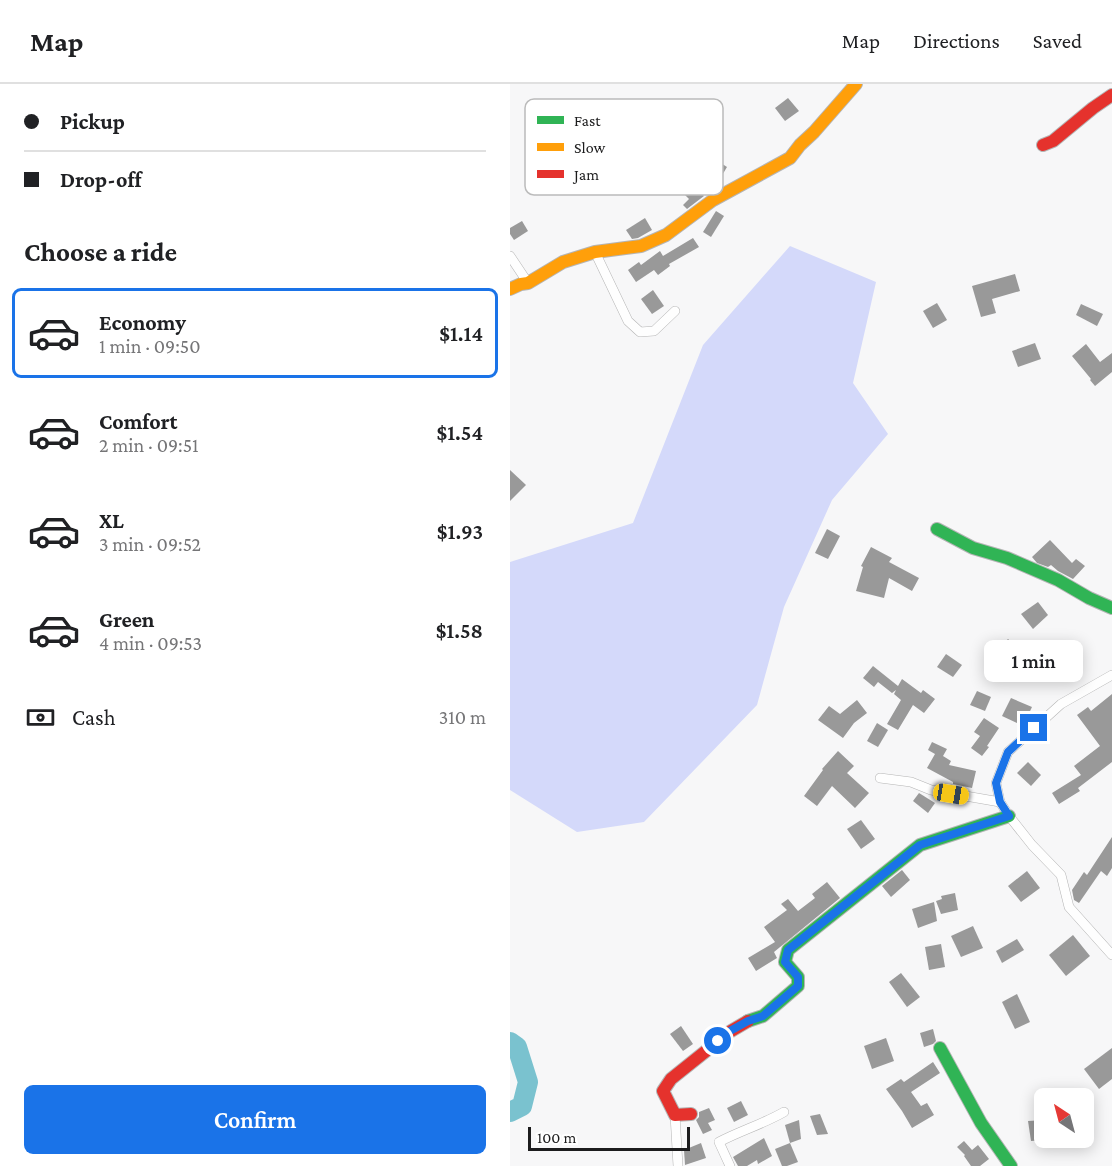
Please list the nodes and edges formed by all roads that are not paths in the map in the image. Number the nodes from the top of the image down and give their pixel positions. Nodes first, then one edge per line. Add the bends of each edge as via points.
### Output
1 (856, 84) edge
2 (1112, 95) edge
3 (1043, 145) dead end
4 (722, 195) edge
5 (723, 195) edge
6 (595, 252) junction
7 (510, 256) edge
8 (528, 283) junction
9 (510, 289) edge
10 (675, 311) dead end
11 (937, 529) dead end
12 (1112, 608) edge
13 (1112, 675) edge
14 (880, 778) dead end
15 (1000, 802) junction
16 (1009, 816) junction
17 (1112, 954) edge
18 (940, 1048) dead end
19 (784, 1112) dead end
20 (691, 1114) dead end
21 (675, 1115) junction
22 (678, 1166) edge
23 (730, 1166) edge
24 (1011, 1166) edge

1 - 5 street via 790,158
2 - 3 street
4 - 6 street via 666,235 641,246
6 - 8 street via 563,262
6 - 10 street via 628,321 640,332 654,331
7 - 8 street
8 - 9 street
11 - 12 street via 973,548 1058,580
13 - 15 street via 1061,704 1008,752 996,783
14 - 15 street
15 - 16 street
16 - 17 street via 1061,874 1069,907
16 - 21 street via 920,845 788,950 785,962 798,977 798,986 763,1016 730,1031 671,1079 663,1091
18 - 24 street via 981,1123
19 - 23 street via 719,1142
20 - 21 street
21 - 22 street

